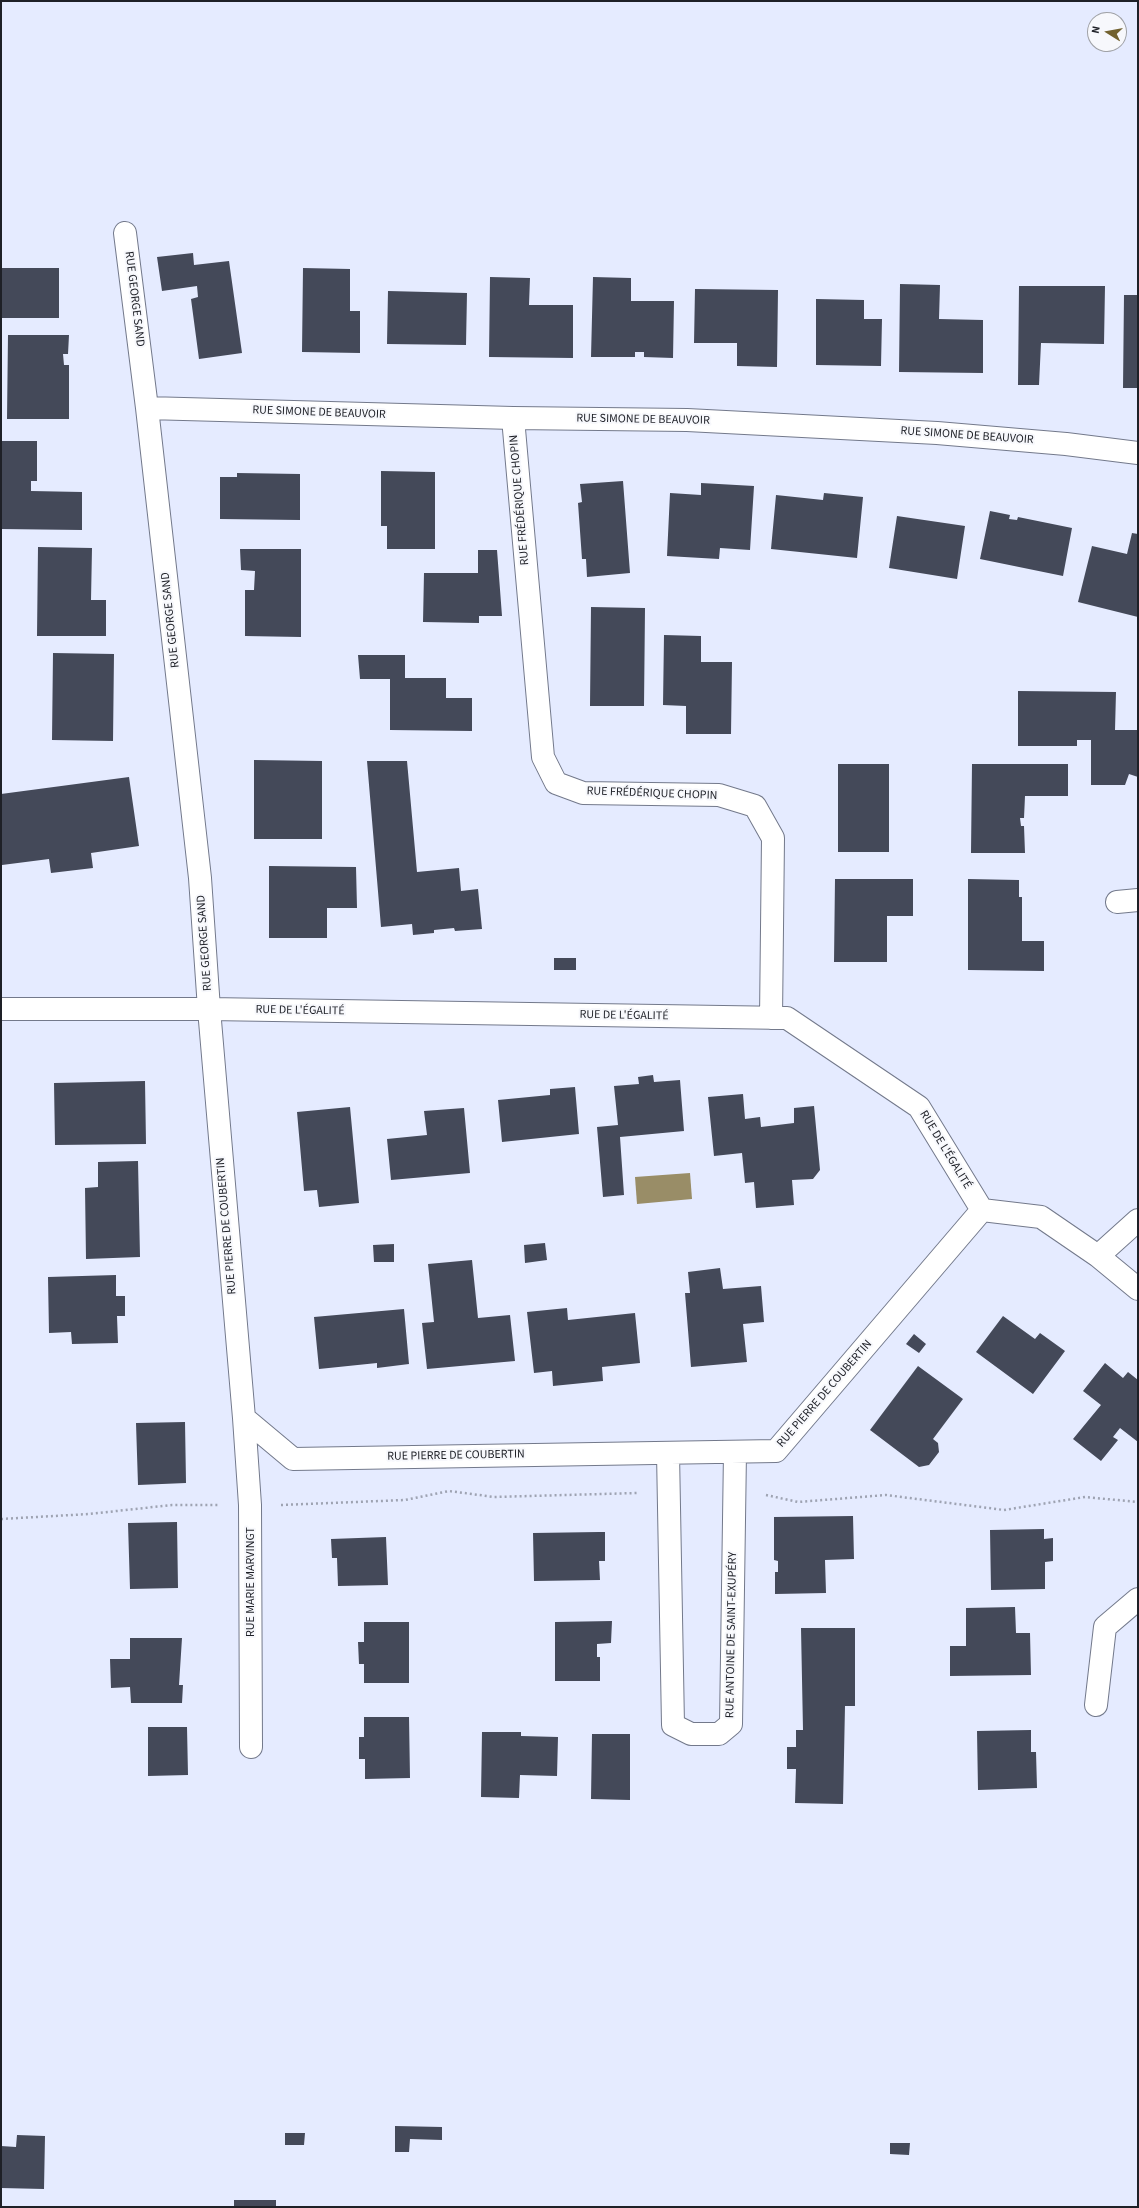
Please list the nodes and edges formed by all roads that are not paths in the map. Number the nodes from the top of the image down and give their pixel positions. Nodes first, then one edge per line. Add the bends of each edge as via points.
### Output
1 (125, 233) dead end
2 (147, 408) junction
3 (513, 418) junction
4 (1138, 453) edge
5 (1, 1009) edge
6 (209, 1009) junction
7 (771, 1018) junction
8 (982, 1210) junction
9 (1138, 1220) edge
10 (1098, 1256) junction
11 (1138, 1289) edge
12 (244, 1418) junction
13 (735, 1452) junction
14 (668, 1453) junction
15 (1138, 1599) edge
16 (1096, 1705) dead end
17 (251, 1747) dead end

1 - 2 street, RUE GEORGE SAND
2 - 3 street, RUE SIMONE DE BEAUVOIR
2 - 6 street, RUE GEORGE SAND via 200,878
3 - 4 street, RUE SIMONE DE BEAUVOIR via 657,419 937,433
3 - 7 street, RUE FRÉDÉRIQUE CHOPIN via 543,756 556,783 583,792 720,795 755,806 773,838
5 - 6 street, RUE DE L'ÉGALITÉ
6 - 7 street, RUE DE L'ÉGALITÉ
6 - 12 street, RUE PIERRE DE COUBERTIN
7 - 8 street, RUE DE L'ÉGALITÉ via 787,1018 919,1107
8 - 10 street via 1041,1217
8 - 13 street, RUE PIERRE DE COUBERTIN via 776,1451
9 - 10 street
10 - 11 street
12 - 14 street, RUE PIERRE DE COUBERTIN via 293,1459
12 - 17 street, RUE MARIE MARVINGT via 250,1505
13 - 14 street, RUE PIERRE DE COUBERTIN
13 - 14 street, RUE ANTOINE DE SAINT-EXUPÉRY via 731,1724 719,1734 691,1734 673,1725
15 - 16 street via 1105,1627

